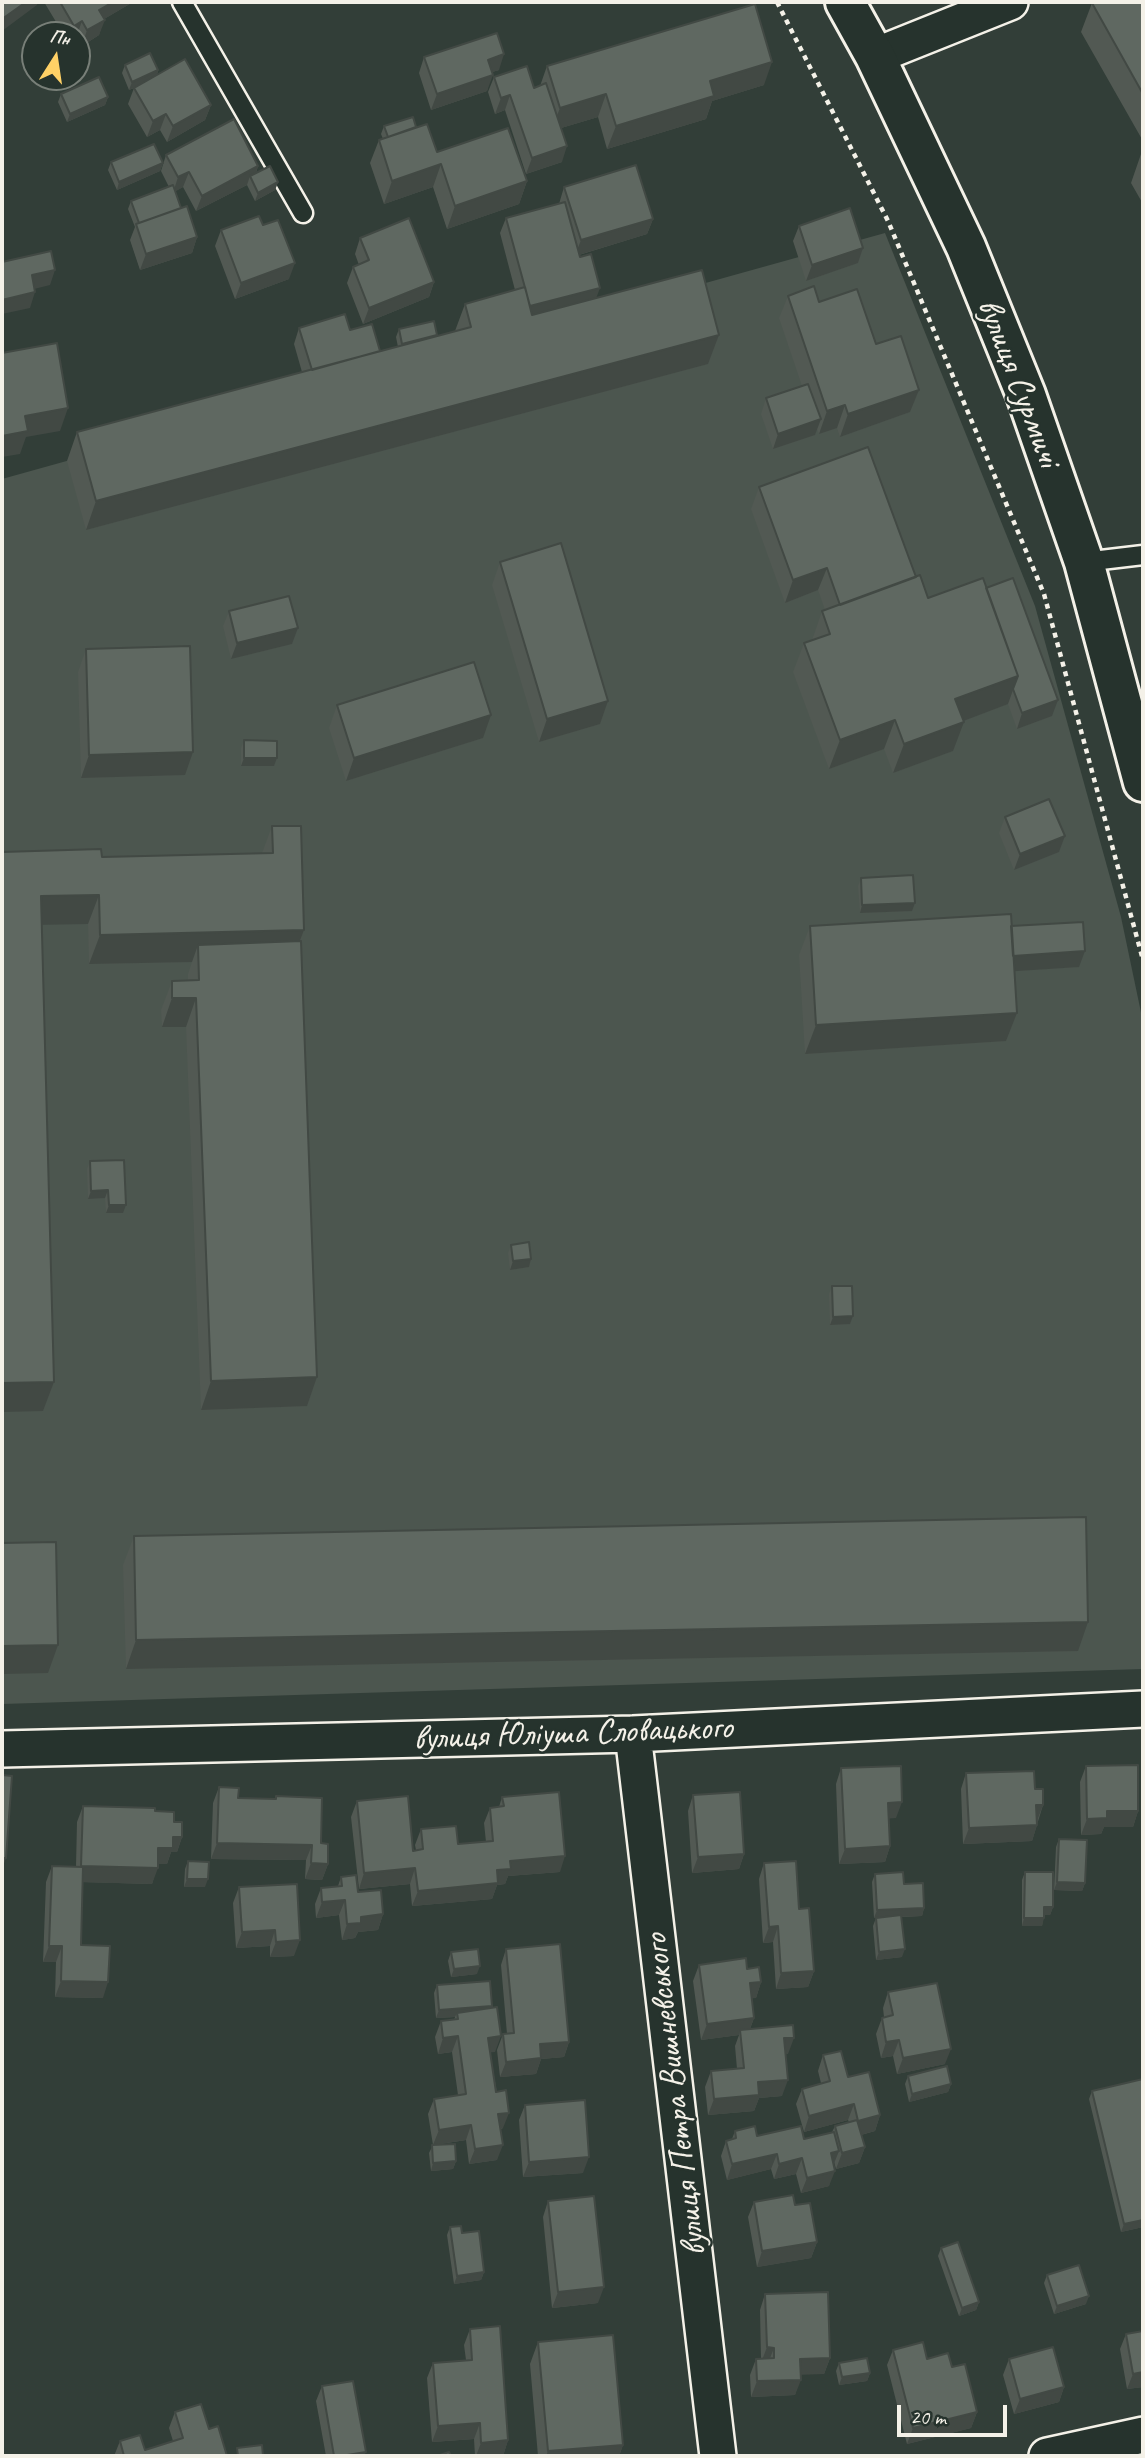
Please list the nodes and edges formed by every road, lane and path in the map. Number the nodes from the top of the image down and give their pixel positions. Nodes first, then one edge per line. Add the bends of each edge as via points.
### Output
1 (182, 2) edge
2 (777, 2) edge
3 (845, 2) edge
4 (1010, 2) edge
5 (874, 55) junction
6 (303, 213) dead end
7 (1143, 555) edge
8 (1084, 562) junction
9 (1143, 782) edge
10 (1143, 960) edge
11 (1143, 1709) edge
12 (633, 1734) junction
13 (2, 1749) edge
14 (1143, 2435) edge
15 (718, 2456) edge
16 (1047, 2456) edge

1 - 6 lane
2 - 10 path via 888,221 1044,594
3 - 5 main road, вулиця Сурмичі
4 - 5 street
5 - 8 main road, вулиця Сурмичі via 966,247 1026,395
7 - 8 lane
8 - 9 main road, вулиця Сурмичі
11 - 12 street, вулиця Юліуша Словацького
12 - 13 street, вулиця Юліуша Словацького
12 - 15 street, вулиця Петра Вишневського
14 - 16 street

